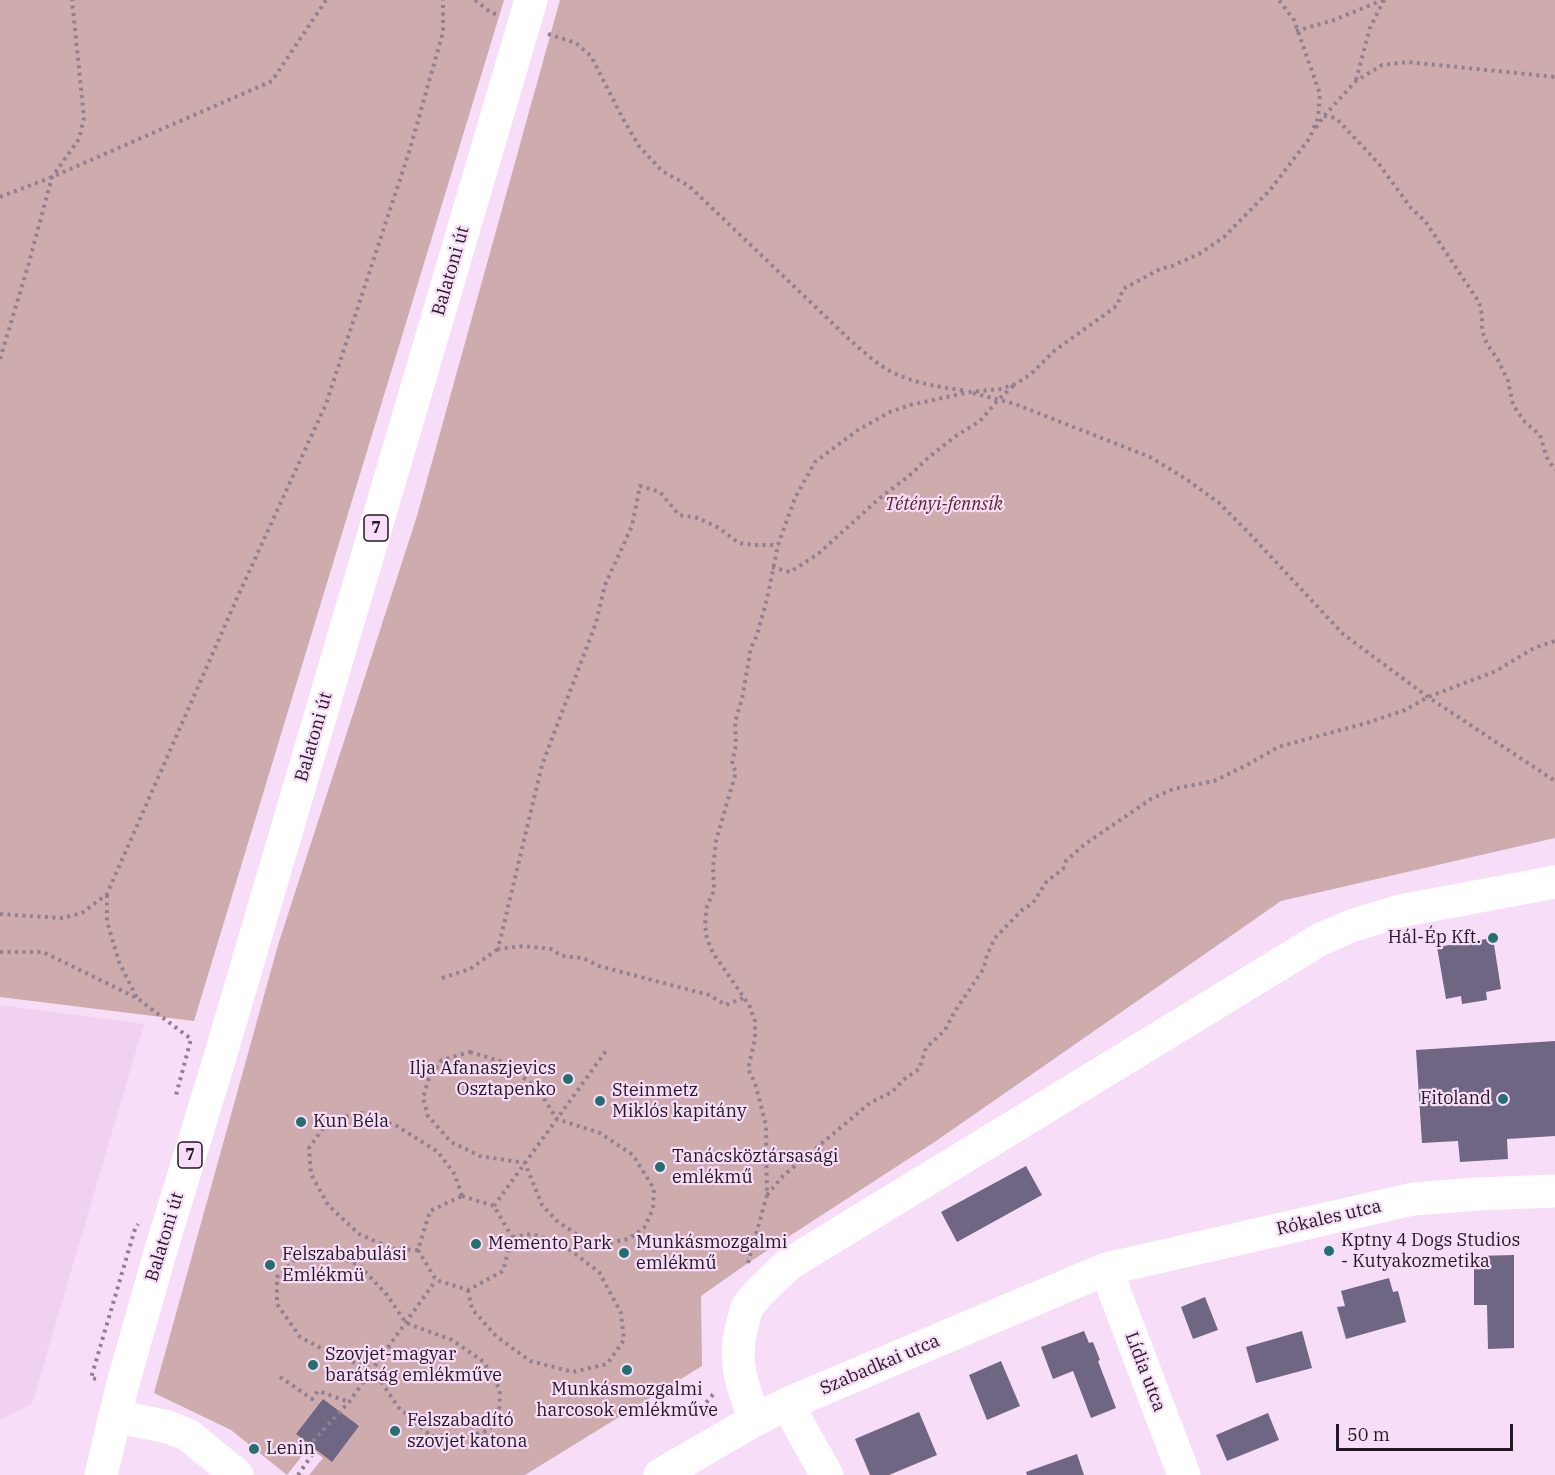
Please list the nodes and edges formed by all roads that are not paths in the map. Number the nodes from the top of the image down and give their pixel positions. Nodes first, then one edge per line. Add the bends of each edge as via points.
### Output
1 (527, 12) edge
2 (1555, 882) edge
3 (1555, 1191) edge
4 (1106, 1269) junction
5 (787, 1404) junction
6 (115, 1416) junction
7 (755, 1420) junction
8 (101, 1475) edge
9 (237, 1475) edge
10 (660, 1475) edge
11 (827, 1475) edge
12 (1184, 1475) edge

1 - 6 main road, Balatoni út / 7
2 - 7 main road via 1400,911 1319,940 789,1264 748,1308 740,1335 737,1364
3 - 4 main road, Rókales utca via 1413,1199
4 - 5 main road, Szabadkai utca
4 - 12 main road, Lídia utca
5 - 7 main road, Szabadkai utca
5 - 11 main road
6 - 8 main road, Balatoni út / 7
6 - 9 main road via 188,1435
7 - 10 main road, Szabadkai utca

